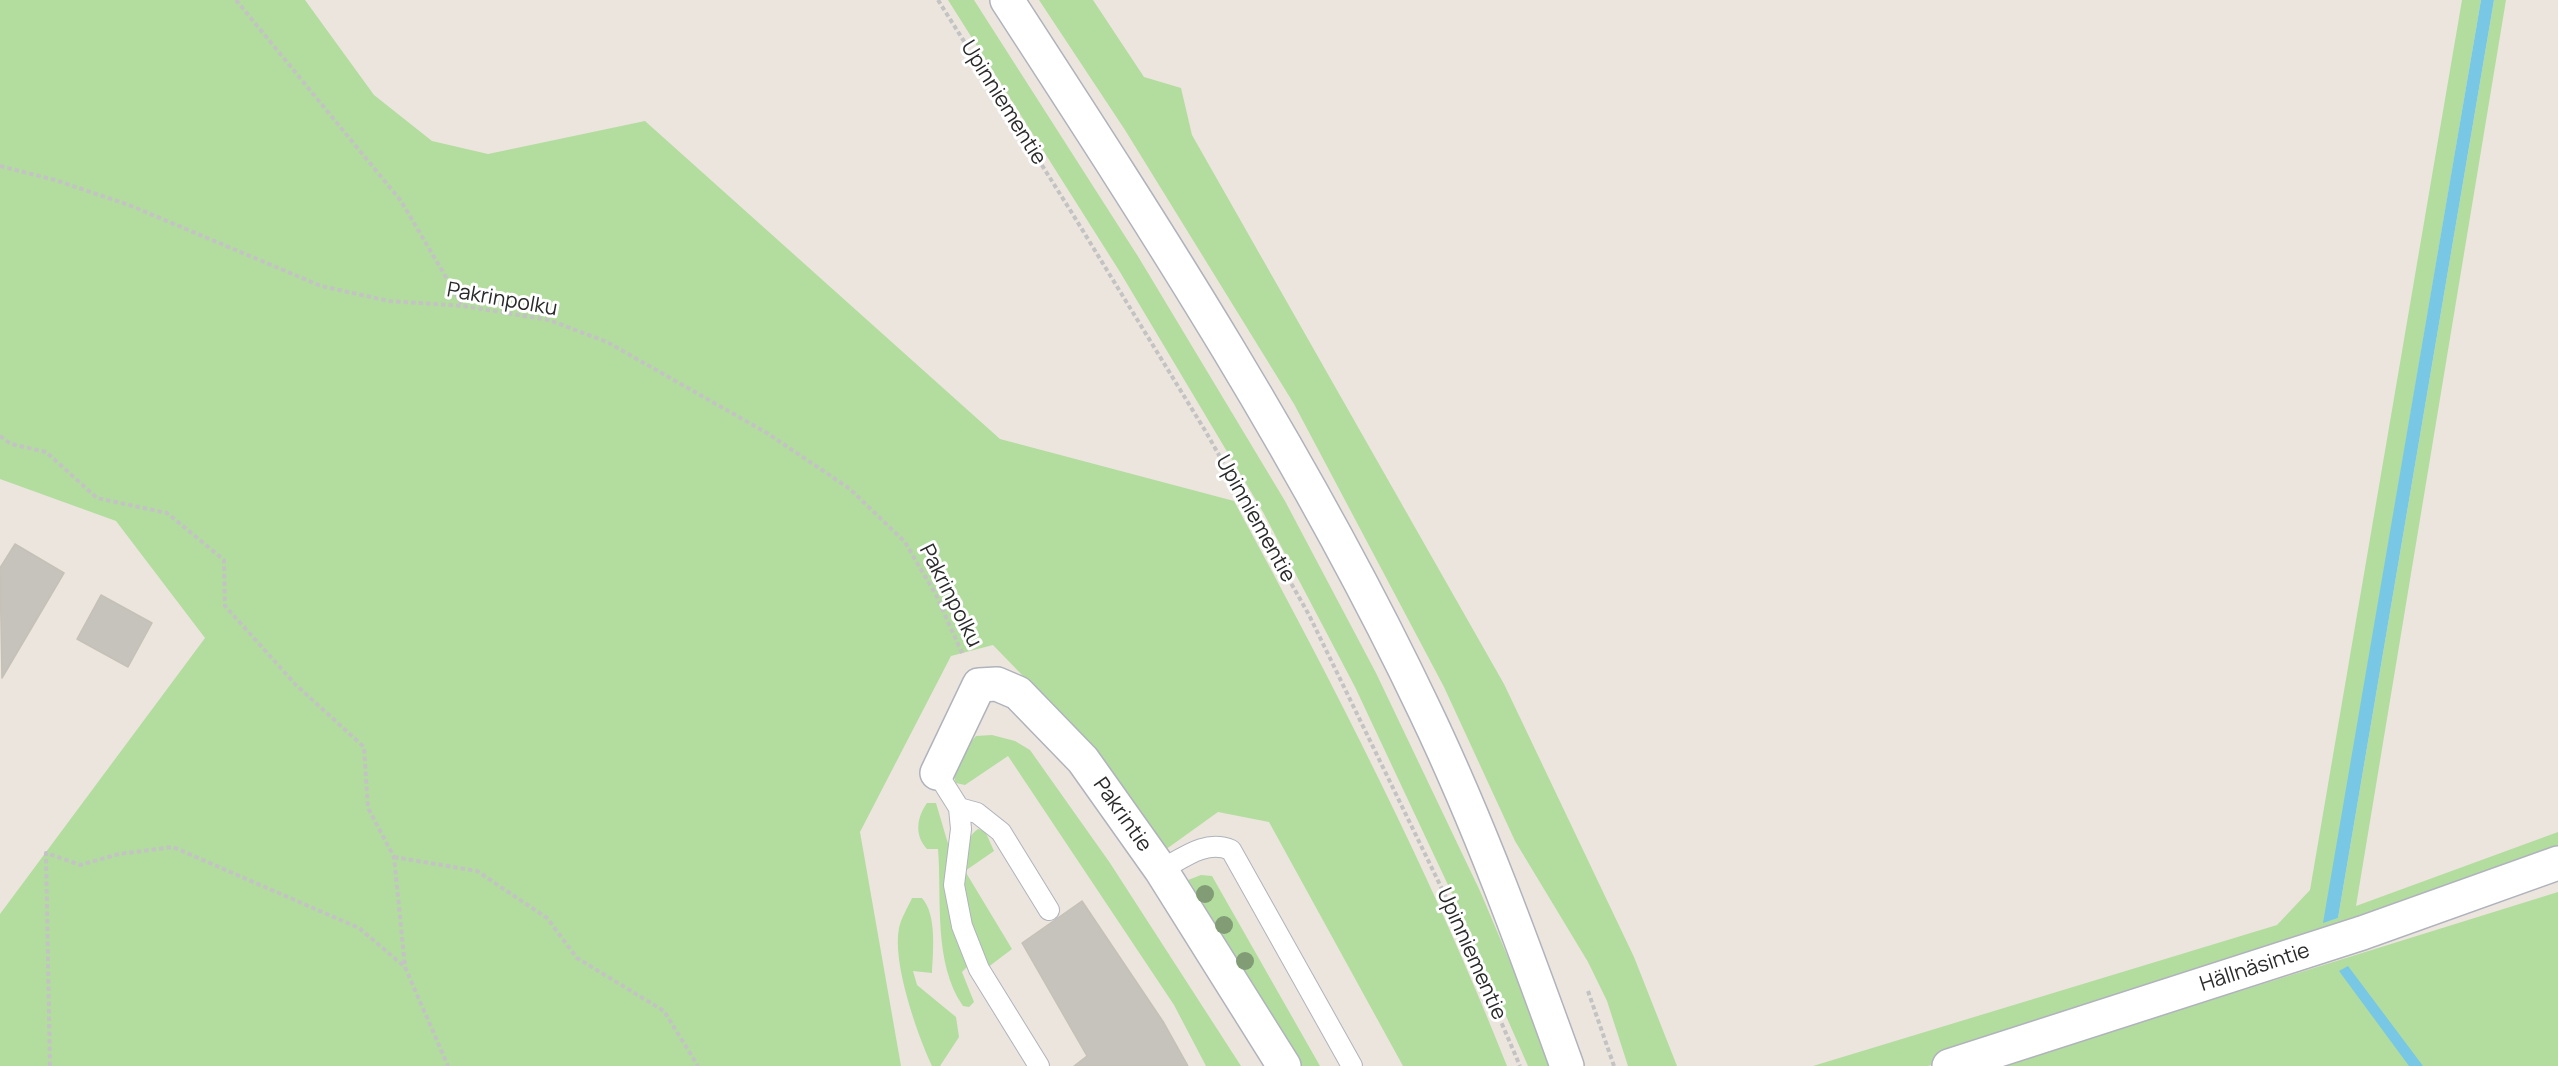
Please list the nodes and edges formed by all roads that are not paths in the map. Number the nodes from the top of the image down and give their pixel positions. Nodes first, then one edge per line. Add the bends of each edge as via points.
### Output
1 (1007, 0) edge
2 (937, 773) joint
3 (959, 808) junction
4 (2558, 863) edge
5 (1161, 870) junction
6 (1049, 910) dead end
7 (1039, 1066) edge
8 (1284, 1066) edge
9 (1352, 1066) edge
10 (1567, 1066) edge
11 (1949, 1066) edge

1 - 10 street via 1261,401 1363,585 1426,713 1475,827
2 - 3 lane
2 - 5 street, Pakrintie via 979,685 997,684 1018,693 1075,752
3 - 6 lane via 977,813 1000,832
3 - 7 lane via 961,829 954,885 962,926 979,969
4 - 11 street, Hällnäsintie via 2362,933
5 - 8 street, Pakrintie
5 - 9 lane via 1205,846 1220,845 1231,850

